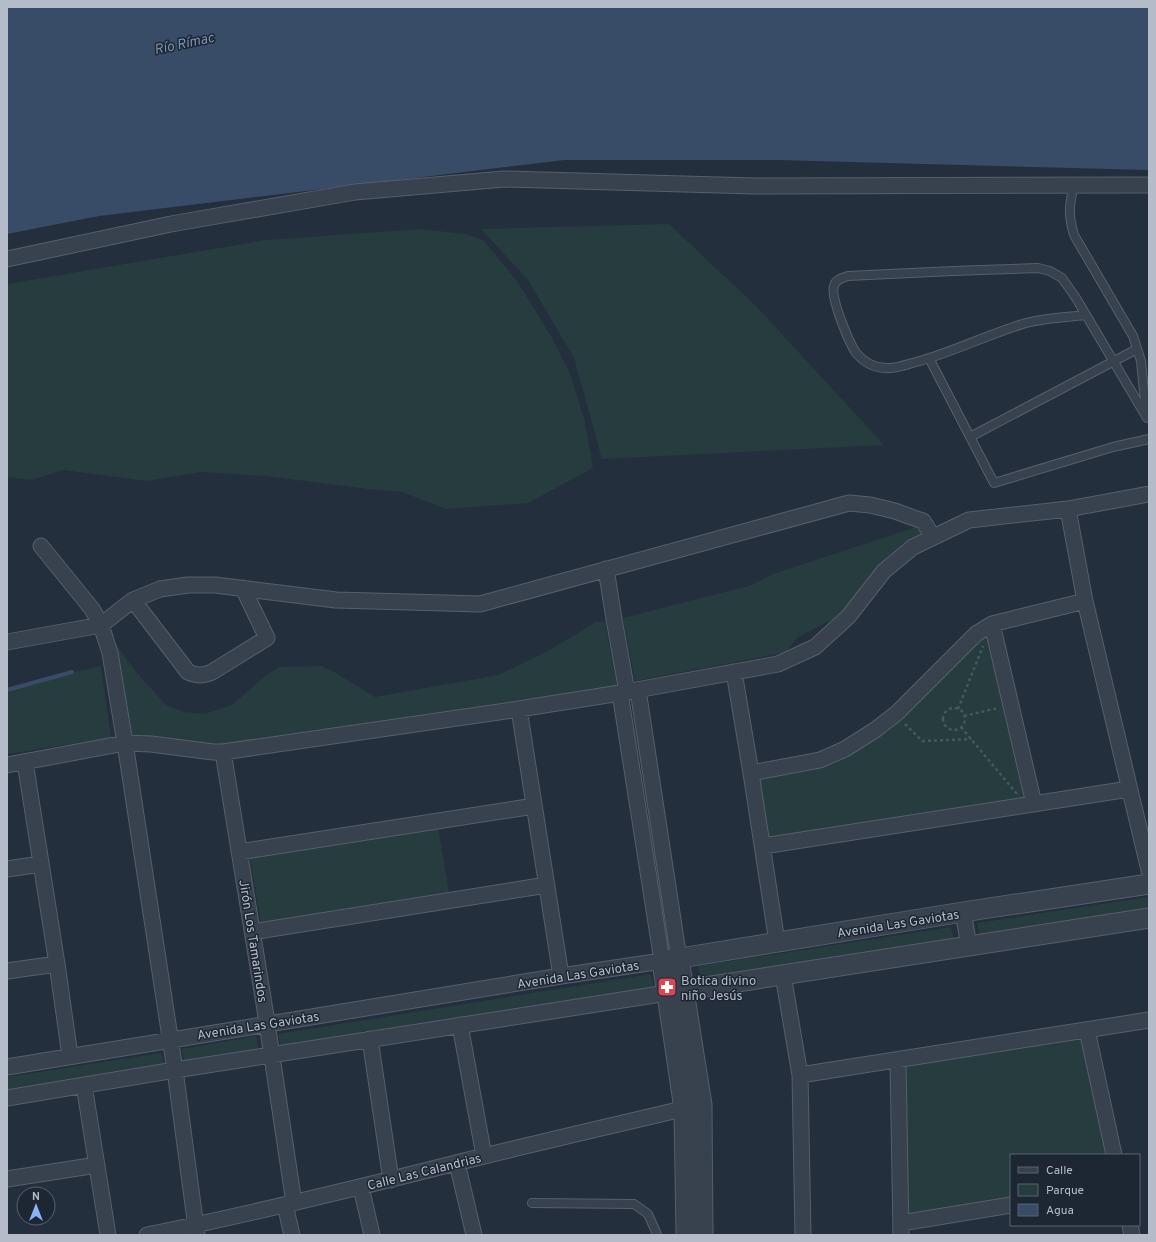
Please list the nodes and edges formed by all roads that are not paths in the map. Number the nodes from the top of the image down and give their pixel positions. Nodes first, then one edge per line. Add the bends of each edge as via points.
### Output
1 (1074, 185) junction
2 (1149, 185) edge
3 (7, 258) edge
4 (1086, 315) junction
5 (1137, 348) junction
6 (929, 358) junction
7 (1113, 361) junction
8 (1148, 419) edge
9 (970, 437) junction
10 (1149, 439) edge
11 (1149, 494) edge
12 (1068, 509) junction
13 (933, 537) junction
14 (41, 546) dead end
15 (606, 569) junction
16 (243, 588) junction
17 (133, 600) junction
18 (1086, 601) junction
19 (992, 624) junction
20 (100, 625) junction
21 (7, 642) edge
22 (734, 672) junction
23 (628, 692) junction
24 (519, 710) junction
25 (125, 743) junction
26 (223, 752) junction
27 (25, 762) junction
28 (7, 765) edge
29 (751, 773) junction
30 (1129, 789) junction
31 (1027, 801) junction
32 (534, 806) junction
33 (762, 846) junction
34 (239, 852) junction
35 (41, 864) junction
36 (7, 869) edge
37 (1149, 870) edge
38 (1149, 884) edge
39 (547, 885) junction
40 (963, 912) junction
41 (1149, 918) edge
42 (252, 932) junction
43 (777, 942) junction
44 (969, 946) junction
45 (671, 960) junction
46 (57, 964) junction
47 (7, 971) edge
48 (783, 975) junction
49 (561, 976) junction
50 (676, 992) junction
51 (1149, 1020) edge
52 (267, 1024) junction
53 (460, 1025) junction
54 (1087, 1030) junction
55 (370, 1039) junction
56 (170, 1040) junction
57 (272, 1055) junction
58 (70, 1056) junction
59 (898, 1060) junction
60 (7, 1067) edge
61 (175, 1070) junction
62 (800, 1075) junction
63 (84, 1085) junction
64 (7, 1098) edge
65 (693, 1107) junction
66 (1114, 1154) edge
67 (484, 1156) junction
68 (457, 1163) junction
69 (97, 1165) junction
70 (7, 1179) edge
71 (391, 1180) junction
72 (361, 1187) junction
73 (532, 1203) dead end
74 (289, 1204) junction
75 (1010, 1205) edge
76 (901, 1229) edge
77 (196, 1230) edge
78 (108, 1235) edge
79 (147, 1235) edge
80 (292, 1235) edge
81 (372, 1235) edge
82 (474, 1235) edge
83 (657, 1235) edge
84 (686, 1235) edge
85 (703, 1235) edge
86 (803, 1235) edge

1 - 2 street
1 - 3 street via 754,186 504,179 355,192 172,224
1 - 5 lane via 1069,217 1074,234
4 - 6 lane via 1026,323
4 - 6 lane via 1062,278 1038,268 848,276 838,280 834,286 834,299 840,319 857,354 878,368 892,368
4 - 7 lane
5 - 7 lane
5 - 8 lane
6 - 9 lane
7 - 8 lane
7 - 9 lane
9 - 10 lane via 994,483 1113,447
11 - 12 street
12 - 13 street via 968,520
12 - 18 street
13 - 15 street via 923,521 895,511 849,502
13 - 22 street via 912,546 884,571 848,617 815,647 778,664
14 - 20 street via 92,610
15 - 16 street via 480,604 336,600
15 - 23 street
16 - 17 street via 188,585 160,589
16 - 17 street via 267,638 204,675 188,672
17 - 20 street
18 - 19 street
18 - 30 street
19 - 29 street via 976,634 897,713 845,749 820,760
19 - 31 street
20 - 21 street
20 - 25 street via 110,656
22 - 23 street
22 - 29 street
23 - 24 street
23 - 45 street
24 - 26 street
24 - 32 street
25 - 26 street
25 - 27 street
25 - 56 street
26 - 34 street, Jirón Los Tamarindos
27 - 28 street
27 - 35 street
29 - 33 street
30 - 31 street
30 - 37 street
31 - 33 street
32 - 34 street
32 - 39 street
33 - 43 street
34 - 42 street, Jirón Los Tamarindos
35 - 36 street
35 - 46 street
38 - 40 street, Avenida Las Gaviotas
39 - 42 street
39 - 49 street
40 - 43 street, Avenida Las Gaviotas
40 - 44 street
41 - 44 street
42 - 52 street, Jirón Los Tamarindos
43 - 45 street, Avenida Las Gaviotas
44 - 48 street
45 - 49 street, Avenida Las Gaviotas
45 - 50 street
46 - 47 street
46 - 58 street
48 - 50 street
48 - 62 street
49 - 52 street, Avenida Las Gaviotas
50 - 53 street
50 - 65 street
51 - 54 street
52 - 56 street, Avenida Las Gaviotas
52 - 57 street, Jirón Los Tamarindos
53 - 55 street
53 - 67 street
54 - 59 street
54 - 66 street
55 - 57 street
55 - 71 street
56 - 58 street, Avenida Las Gaviotas
56 - 61 street
57 - 61 street
57 - 74 street, Jirón Los Tamarindos
58 - 60 street, Avenida Las Gaviotas
59 - 62 street
59 - 76 street
61 - 63 street
61 - 77 street
62 - 86 street
63 - 64 street
63 - 69 street
65 - 67 street, Calle Las Calandrias
65 - 84 street
65 - 85 street
67 - 68 street, Calle Las Calandrias
68 - 71 street, Calle Las Calandrias
68 - 82 street
69 - 70 street
69 - 78 street
71 - 72 street, Calle Las Calandrias
72 - 74 street, Calle Las Calandrias
72 - 81 street
73 - 83 lane via 634,1204 648,1214
74 - 77 street, Calle Las Calandrias
74 - 80 street, Jirón Los Tamarindos
75 - 76 street
77 - 79 street, Calle Las Calandrias

